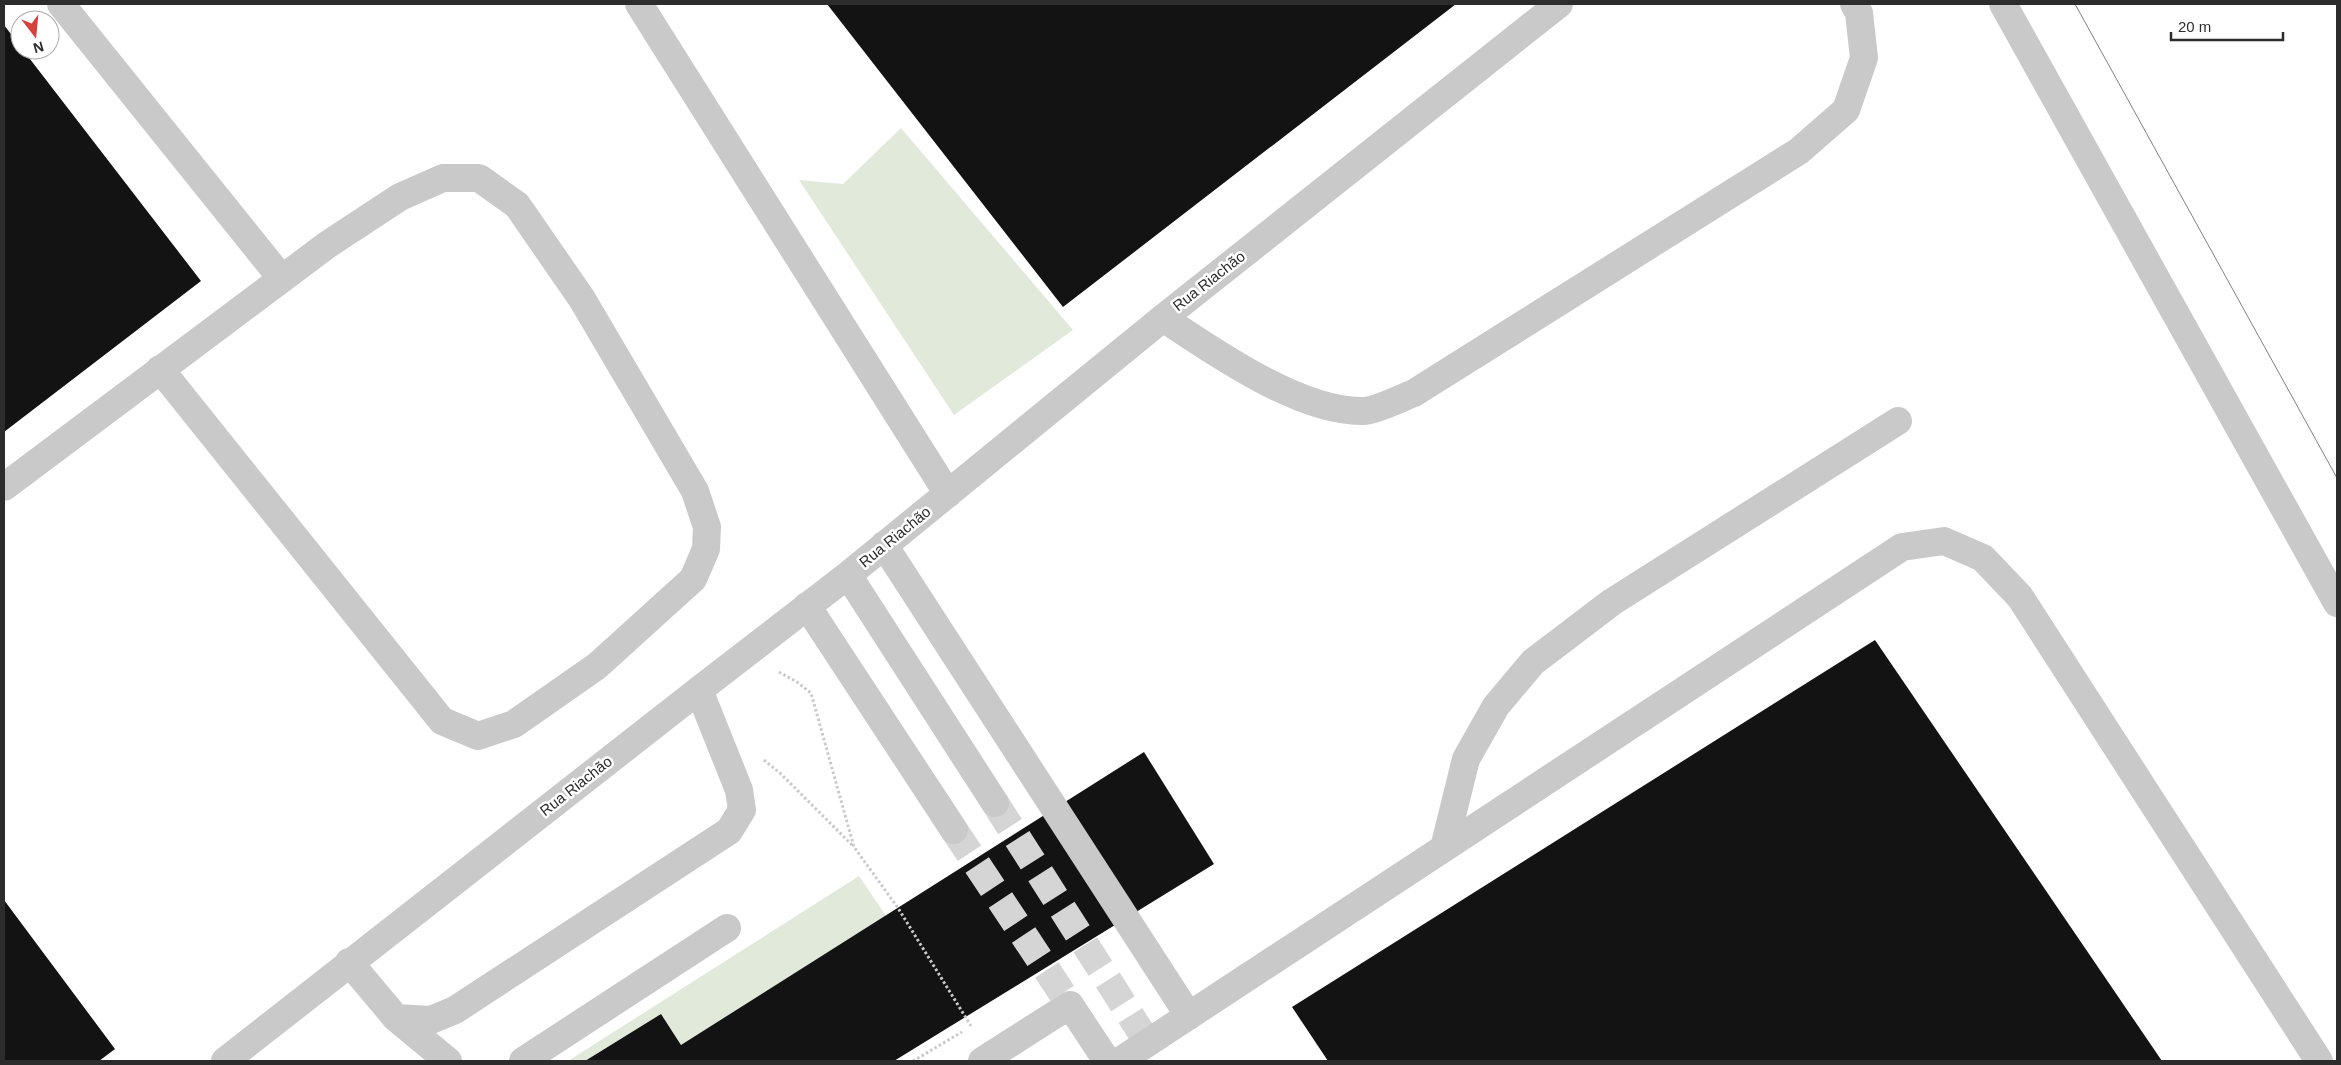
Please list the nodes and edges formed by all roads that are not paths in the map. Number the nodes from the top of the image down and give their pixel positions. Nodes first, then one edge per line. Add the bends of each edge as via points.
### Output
1 (60, 4) edge
2 (639, 4) edge
3 (1559, 4) edge
4 (1854, 4) edge
5 (2003, 4) edge
6 (282, 279) junction
7 (1163, 318) junction
8 (160, 369) junction
9 (1898, 421) dead end
10 (4, 487) edge
11 (948, 494) junction
12 (884, 545) junction
13 (848, 575) junction
14 (2337, 603) edge
15 (807, 606) junction
16 (699, 690) junction
17 (995, 803) tunnel mouth
18 (954, 830) tunnel mouth
19 (1444, 848) junction
20 (727, 928) dead end
21 (349, 962) junction
22 (1189, 1016) junction
23 (396, 1018) junction
24 (1153, 1052) edge
25 (225, 1061) edge
26 (448, 1061) edge
27 (523, 1061) edge
28 (982, 1061) edge
29 (1108, 1061) edge
30 (1120, 1061) edge
31 (2319, 1061) edge

1 - 6 street
2 - 11 street
3 - 7 street, Rua Riachão
4 - 7 street via 1859,14 1864,58 1846,110 1799,150 1414,393 1366,411 1329,407 1234,366
5 - 14 street
6 - 8 street
6 - 8 street via 400,197 443,178 479,178 487,183 517,205 582,299 695,492 707,527 706,549 693,579 597,666 514,724 478,736 442,720
7 - 11 street, Rua Riachão
8 - 10 street
9 - 19 street via 1612,602 1533,662 1496,706 1466,759
11 - 12 street, Rua Riachão
12 - 13 street, Rua Riachão
12 - 22 street
13 - 15 street, Rua Riachão
13 - 17 street
15 - 16 street, Rua Riachão
15 - 18 street
16 - 21 street, Rua Riachão
16 - 23 street via 738,790 742,810 729,831 455,1010 431,1020
19 - 22 street
19 - 31 street via 1902,547 1944,541 1983,558 2020,597
20 - 27 street
21 - 23 street
21 - 25 street, Rua Riachão
22 - 24 street
23 - 26 street
24 - 30 street
28 - 29 street via 1070,1005

